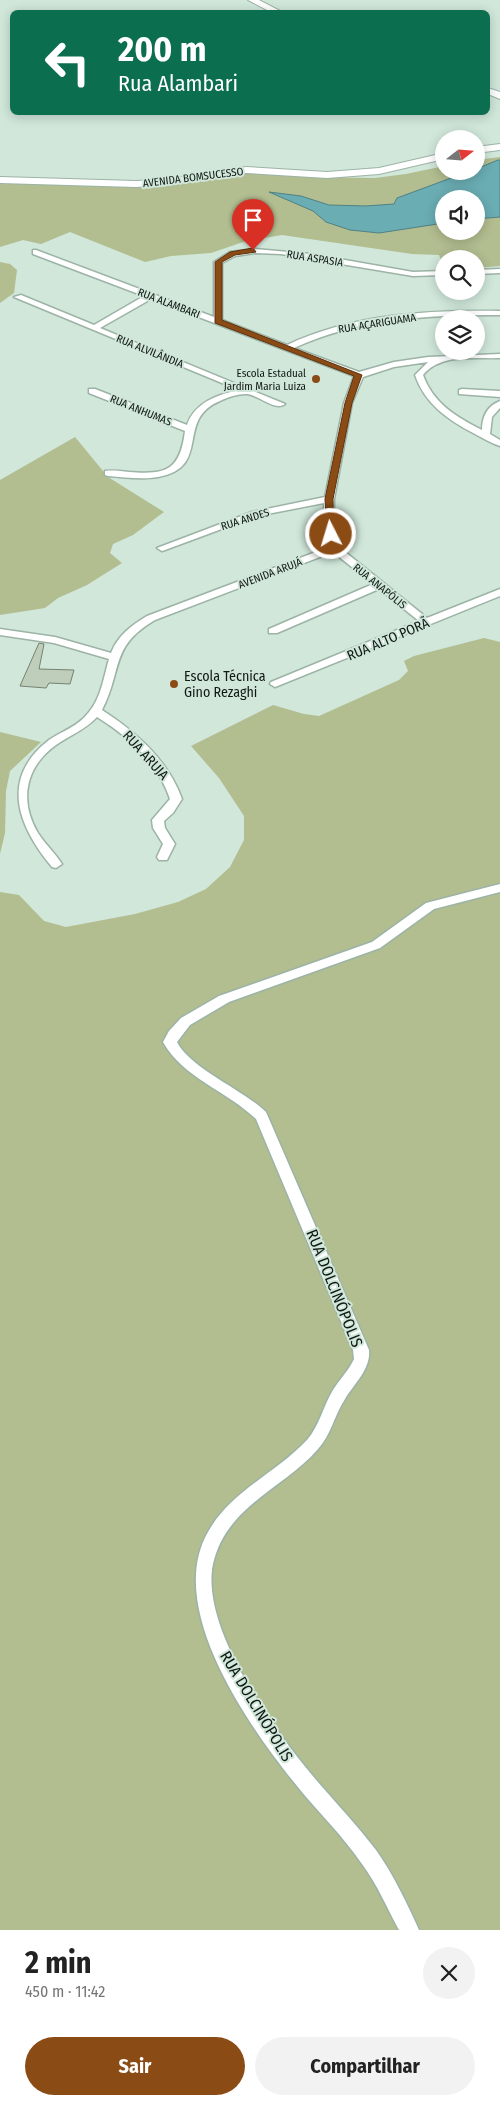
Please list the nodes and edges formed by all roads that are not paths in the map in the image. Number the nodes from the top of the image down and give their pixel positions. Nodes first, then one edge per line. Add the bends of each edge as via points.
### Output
1 (252, 0) edge
2 (264, 0) edge
3 (273, 10) edge
4 (285, 10) edge
5 (500, 142) edge
6 (485, 144) edge
7 (500, 147) edge
8 (485, 149) edge
9 (435, 153) edge
10 (435, 158) edge
11 (0, 175) edge
12 (0, 180) edge
13 (36, 252) dead end
14 (500, 270) edge
15 (485, 271) edge
16 (435, 273) edge
17 (150, 296) junction
18 (18, 297) dead end
19 (500, 312) edge
20 (218, 321) junction
21 (94, 328) junction
22 (287, 348) junction
23 (485, 356) edge
24 (500, 356) edge
25 (435, 358) edge
26 (407, 360) junction
27 (437, 360) edge
28 (359, 375) junction
29 (419, 375) junction
30 (92, 391) dead end
31 (248, 391) junction
32 (462, 392) dead end
33 (500, 394) edge
34 (281, 404) dead end
35 (500, 404) edge
36 (190, 430) junction
37 (486, 435) junction
38 (500, 443) edge
39 (108, 473) dead end
40 (329, 499) junction
41 (162, 548) dead end
42 (334, 548) junction
43 (378, 586) junction
44 (500, 592) edge
45 (426, 622) junction
46 (273, 631) dead end
47 (0, 632) edge
48 (115, 657) junction
49 (275, 684) dead end
50 (96, 712) junction
51 (163, 857) dead end
52 (56, 864) dead end
53 (500, 888) edge
54 (409, 1930) edge

1 - 3 main road
2 - 4 main road
5 - 6 street
7 - 8 street
9 - 11 street, AVENIDA BOMSUCESSO via 388,164 328,170 250,167 149,179
10 - 12 street, AVENIDA BOMSUCESSO via 395,168 327,175 246,170 136,184
13 - 17 street, RUA ALAMBARI
14 - 15 street
16 - 20 street, RUA ASPASIA via 414,274 290,254 239,252 226,255 217,266
17 - 20 street, RUA ALAMBARI
17 - 21 street
18 - 21 street, RUA ALVILÂNDIA
19 - 22 street, RUA AÇARIGUAMA via 442,314 359,324 333,329
20 - 22 street, RUA ALAMBARI
21 - 31 street, RUA ALVILÂNDIA
22 - 28 street, RUA ALAMBARI
23 - 24 street
25 - 26 street
26 - 28 street
26 - 29 street
27 - 29 street
28 - 40 street via 348,403
29 - 37 street via 425,392 438,407
30 - 36 street, RUA ANHUMAS
31 - 34 street, RUA ALVILÂNDIA
31 - 36 street via 232,393 208,404 193,418
32 - 33 street
35 - 37 street via 486,419
36 - 39 street via 182,461 168,472
37 - 38 street
40 - 41 street, RUA ANDES via 255,514
40 - 42 street
42 - 43 street, RUA ANAPÓLIS
42 - 48 street, AVENIDA ARUJÁ via 145,621 128,633 117,648
43 - 45 street, RUA ANAPÓLIS
43 - 46 street
44 - 45 street, RUA ALTO PORÃ
45 - 49 street, RUA ALTO PORÃ
47 - 48 street via 55,640
48 - 50 street
50 - 51 street, RUA ARUJA via 116,723 156,763 173,786 176,799 158,820 158,828 169,844
50 - 52 street via 36,753 20,772 17,808 31,834
53 - 54 street, RUA DOLCINÓPOLIS via 430,906 376,944 224,999 200,1011 181,1026 170,1042 178,1056 240,1097 261,1116 361,1350 362,1359 312,1445 241,1505 214,1537 204,1561 203,1582 208,1609 217,1640 254,1708 296,1770 370,1858

